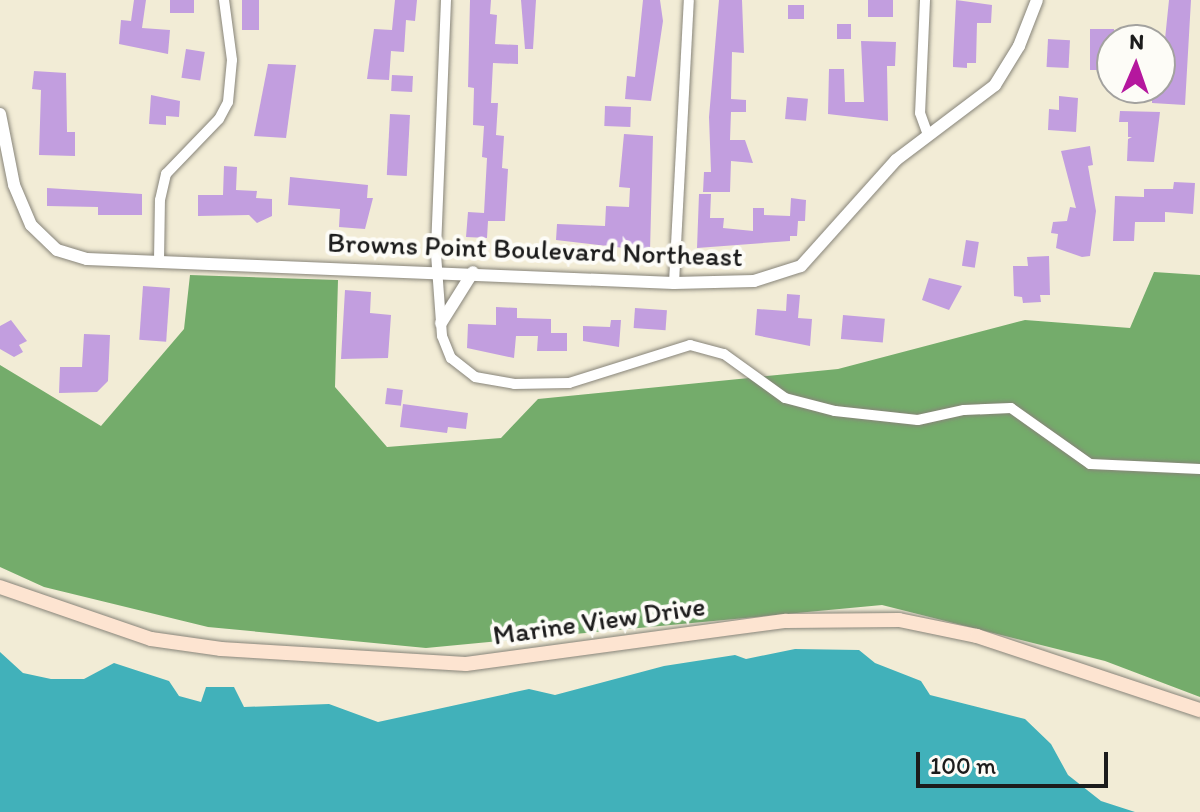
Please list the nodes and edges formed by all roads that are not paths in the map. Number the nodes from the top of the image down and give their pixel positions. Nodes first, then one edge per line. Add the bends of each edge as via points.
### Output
1 (224, 0) edge
2 (446, 0) edge
3 (689, 0) edge
4 (925, 0) edge
5 (1037, 0) edge
6 (0, 114) edge
7 (928, 135) junction
8 (159, 261) junction
9 (438, 271) junction
10 (473, 272) junction
11 (674, 283) junction
12 (441, 323) junction
13 (1200, 469) edge
14 (0, 587) edge
15 (1200, 710) edge

1 - 8 street via 232,60 228,102 219,119 166,174
2 - 9 street
3 - 11 street
4 - 7 street via 920,113
5 - 7 street, Browns Point Boulevard Northeast via 1019,46 995,85
6 - 8 street, Browns Point Boulevard Northeast via 14,185 39,235 57,250 87,259
7 - 11 street, Browns Point Boulevard Northeast via 887,169 801,266 754,281
8 - 9 street, Browns Point Boulevard Northeast
9 - 10 street, Browns Point Boulevard Northeast
9 - 12 street
10 - 11 street, Browns Point Boulevard Northeast
10 - 12 street
12 - 13 street via 451,358 486,380 529,385 593,379 690,345 724,354 785,398 835,411 918,420 964,410 1011,408 1090,464
14 - 15 main road, Marine View Drive via 97,624 162,641 466,664 786,621 899,620 977,636

